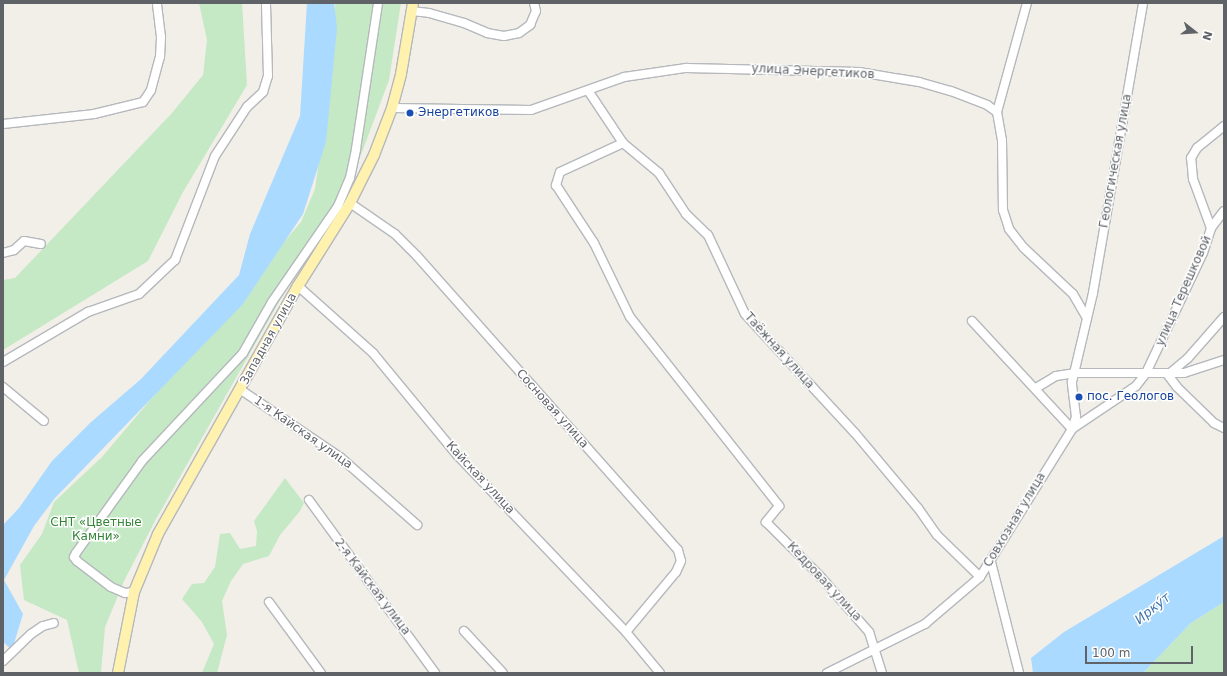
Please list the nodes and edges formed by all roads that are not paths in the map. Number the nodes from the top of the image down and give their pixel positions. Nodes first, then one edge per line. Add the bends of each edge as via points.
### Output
1 (157, 3) edge
2 (266, 3) edge
3 (378, 3) edge
4 (534, 3) edge
5 (1026, 3) edge
6 (1143, 3) edge
7 (412, 7) edge
8 (589, 92) junction
9 (392, 108) junction
10 (997, 112) junction
11 (3, 124) edge
12 (1224, 126) edge
13 (623, 143) junction
14 (350, 203) junction
15 (1224, 210) edge
16 (1211, 228) junction
17 (42, 244) dead end
18 (3, 253) edge
19 (298, 286) junction
20 (1224, 317) edge
21 (1086, 318) junction
22 (972, 321) dead end
23 (1224, 360) edge
24 (3, 362) edge
25 (1074, 372) junction
26 (1146, 373) junction
27 (1168, 375) junction
28 (3, 388) edge
29 (1036, 388) junction
30 (241, 390) junction
31 (44, 421) dead end
32 (1224, 428) edge
33 (1072, 429) junction
34 (308, 500) dead end
35 (416, 525) dead end
36 (991, 562) junction
37 (980, 577) junction
38 (134, 592) junction
39 (269, 602) dead end
40 (54, 623) dead end
41 (464, 631) dead end
42 (626, 632) junction
43 (874, 648) junction
44 (3, 661) edge
45 (118, 673) edge
46 (321, 673) edge
47 (435, 673) edge
48 (503, 673) edge
49 (660, 673) edge
50 (827, 673) edge
51 (882, 673) edge
52 (1019, 673) edge

1 - 11 street via 161,37 160,57 151,90 143,102 94,114
2 - 24 street via 268,76 263,92 247,107 215,156 175,260 139,294 88,312
3 - 38 street via 356,149 350,178 338,206 272,302 243,353 134,472 74,557 111,588 124,593
4 - 7 street via 536,11 530,25 519,33 504,36 487,33
5 - 10 street
6 - 21 street, Геологическая улица via 1100,254
7 - 9 main road, Западная улица
8 - 9 street, улица Энергетиков via 531,110
8 - 10 street, улица Энергетиков via 624,78 686,68 859,72 919,82 951,91 988,105
8 - 13 street, Таёжная улица
9 - 14 main road, Западная улица via 374,155
10 - 21 street via 1002,140 1003,210 1008,229 1072,294
12 - 16 street via 1197,148 1191,158 1193,179
13 - 37 street, Таёжная улица via 659,173 686,214 708,235 745,314 855,433 938,535
13 - 43 street, Кедровая улица via 560,172 556,185 594,243 630,317 779,506 766,522 859,619 869,632
14 - 19 main road, Западная улица
14 - 42 street, Сосновая улица via 395,234 417,256 678,550 681,561 676,572
15 - 16 street, улица Терешковой
16 - 26 street, улица Терешковой via 1203,253
17 - 18 street via 24,241 14,250
19 - 30 main road, Западная улица
19 - 42 street, Кайская улица via 373,353 458,456
20 - 27 street via 1188,358
21 - 25 street, Геологическая улица
22 - 29 street
23 - 27 street via 1184,374
25 - 26 street
25 - 29 street via 1056,376
25 - 33 street, Геологическая улица via 1072,382 1076,417
26 - 27 street
26 - 33 street, Совхозная улица via 1136,386
27 - 32 street via 1214,423
28 - 31 street
29 - 33 street
30 - 35 street, 1-я Кайская улица via 340,457
30 - 38 main road, Западная улица via 158,534
33 - 36 street, Совхозная улица
34 - 47 street, 2-я Кайская улица
36 - 37 street, Совхозная улица
36 - 52 street
37 - 43 street, Совхозная улица via 925,624
38 - 45 main road, Западная улица
39 - 46 street
40 - 44 street via 43,626 31,634
41 - 48 street
42 - 49 street, Кайская улица
43 - 50 street, Совхозная улица
43 - 51 street, Кедровая улица

